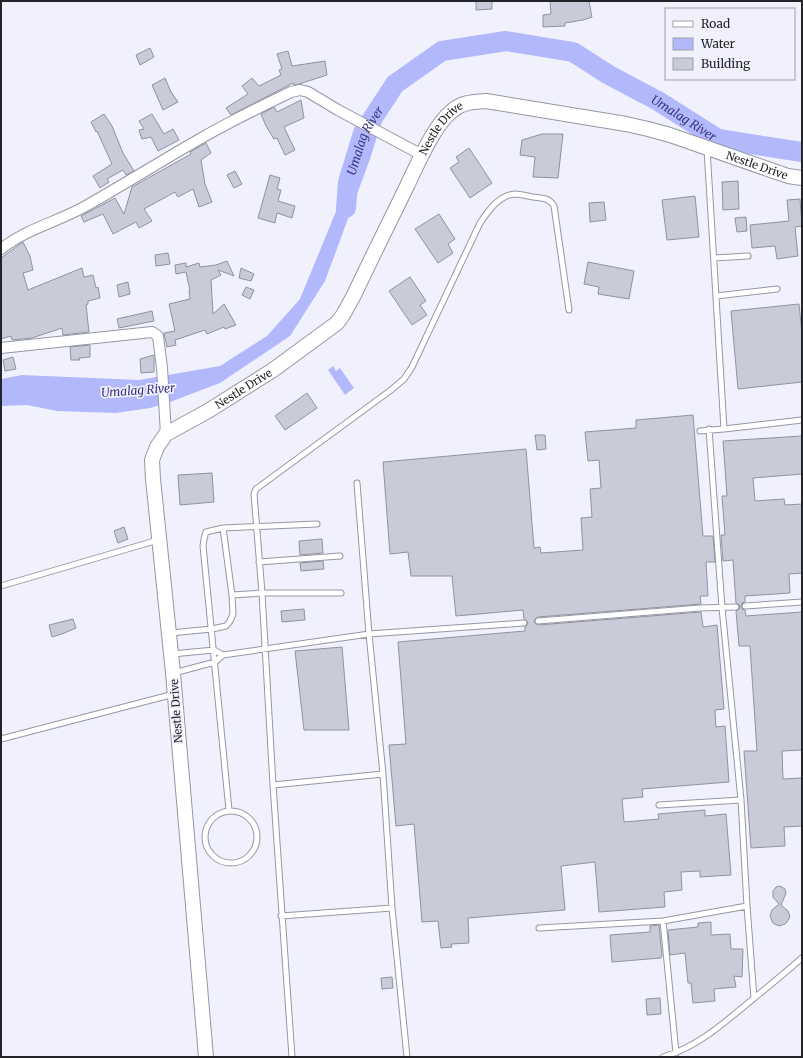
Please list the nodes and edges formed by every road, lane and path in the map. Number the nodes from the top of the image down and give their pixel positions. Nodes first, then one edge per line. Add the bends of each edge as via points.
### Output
1 (707, 148) junction
2 (422, 155) junction
3 (802, 178) edge
4 (1, 250) edge
5 (748, 256) dead end
6 (714, 258) junction
7 (777, 289) dead end
8 (716, 296) junction
9 (568, 310) dead end
10 (1, 348) edge
11 (802, 420) edge
12 (724, 429) junction
13 (700, 430) dead end
14 (709, 430) junction
15 (166, 434) junction
16 (357, 483) dead end
17 (317, 524) dead end
18 (256, 527) junction
19 (224, 528) junction
20 (159, 540) junction
21 (340, 556) dead end
22 (259, 562) junction
23 (2, 584) edge
24 (262, 593) junction
25 (341, 593) dead end
26 (232, 596) junction
27 (802, 602) edge
28 (745, 606) dead end
29 (736, 607) dead end
30 (722, 608) junction
31 (538, 620) dead end
32 (524, 623) dead end
33 (212, 629) junction
34 (169, 633) junction
35 (369, 634) junction
36 (214, 650) junction
37 (265, 650) junction
38 (171, 654) junction
39 (223, 655) junction
40 (215, 662) junction
41 (173, 673) junction
42 (174, 694) junction
43 (1, 739) edge
44 (383, 774) junction
45 (272, 785) junction
46 (741, 800) junction
47 (658, 805) dead end
48 (229, 810) junction
49 (747, 906) junction
50 (392, 908) junction
51 (281, 916) junction
52 (663, 921) junction
53 (539, 928) dead end
54 (802, 958) edge
55 (754, 998) junction
56 (676, 1053) junction
57 (206, 1057) edge
58 (292, 1057) edge
59 (407, 1057) edge
60 (663, 1057) edge

1 - 2 street, Nestle Drive via 670,134 634,125 486,101 470,102 450,111
1 - 3 street, Nestle Drive via 788,176
1 - 6 lane
2 - 4 street via 308,92 291,92 238,117 82,208 14,239
2 - 15 street, Nestle Drive via 354,295 337,323 273,370
5 - 6 lane
6 - 8 lane
7 - 8 lane
8 - 12 lane
9 - 18 lane via 554,206 551,201 541,198 514,194 503,198 491,208 480,223 404,379 256,489 253,499
10 - 15 street via 152,332 158,336
11 - 12 lane
12 - 14 lane
13 - 14 lane
14 - 30 lane
15 - 20 street, Nestle Drive via 152,460
16 - 35 lane
17 - 18 lane
18 - 19 lane
18 - 22 lane
19 - 26 lane
19 - 33 lane via 206,532 203,546
20 - 23 lane
20 - 34 street, Nestle Drive
21 - 22 lane
22 - 24 lane
24 - 25 lane
24 - 26 lane
24 - 37 lane
26 - 33 lane via 233,614 230,621 226,626
27 - 28 lane
29 - 30 lane
30 - 31 lane
30 - 46 lane
32 - 35 lane
33 - 34 lane
33 - 36 lane
34 - 38 street, Nestle Drive
35 - 37 lane
35 - 44 lane
36 - 38 lane
36 - 39 lane
36 - 40 lane
37 - 39 lane
37 - 45 lane
38 - 41 street, Nestle Drive
39 - 40 lane
40 - 41 lane
40 - 48 lane
41 - 42 street, Nestle Drive
42 - 43 lane
42 - 57 street, Nestle Drive
44 - 45 lane
44 - 50 lane
45 - 51 lane
46 - 47 lane
46 - 49 lane
48 - 48 lane via 217,814 208,823 205,836 207,848 216,858 227,863 240,862 251,855 257,844 258,831 252,819 242,812
49 - 52 lane
49 - 55 lane
50 - 51 lane
50 - 59 lane
51 - 58 lane
52 - 53 lane
52 - 56 lane
54 - 55 lane
55 - 56 lane via 710,1034
56 - 60 lane

